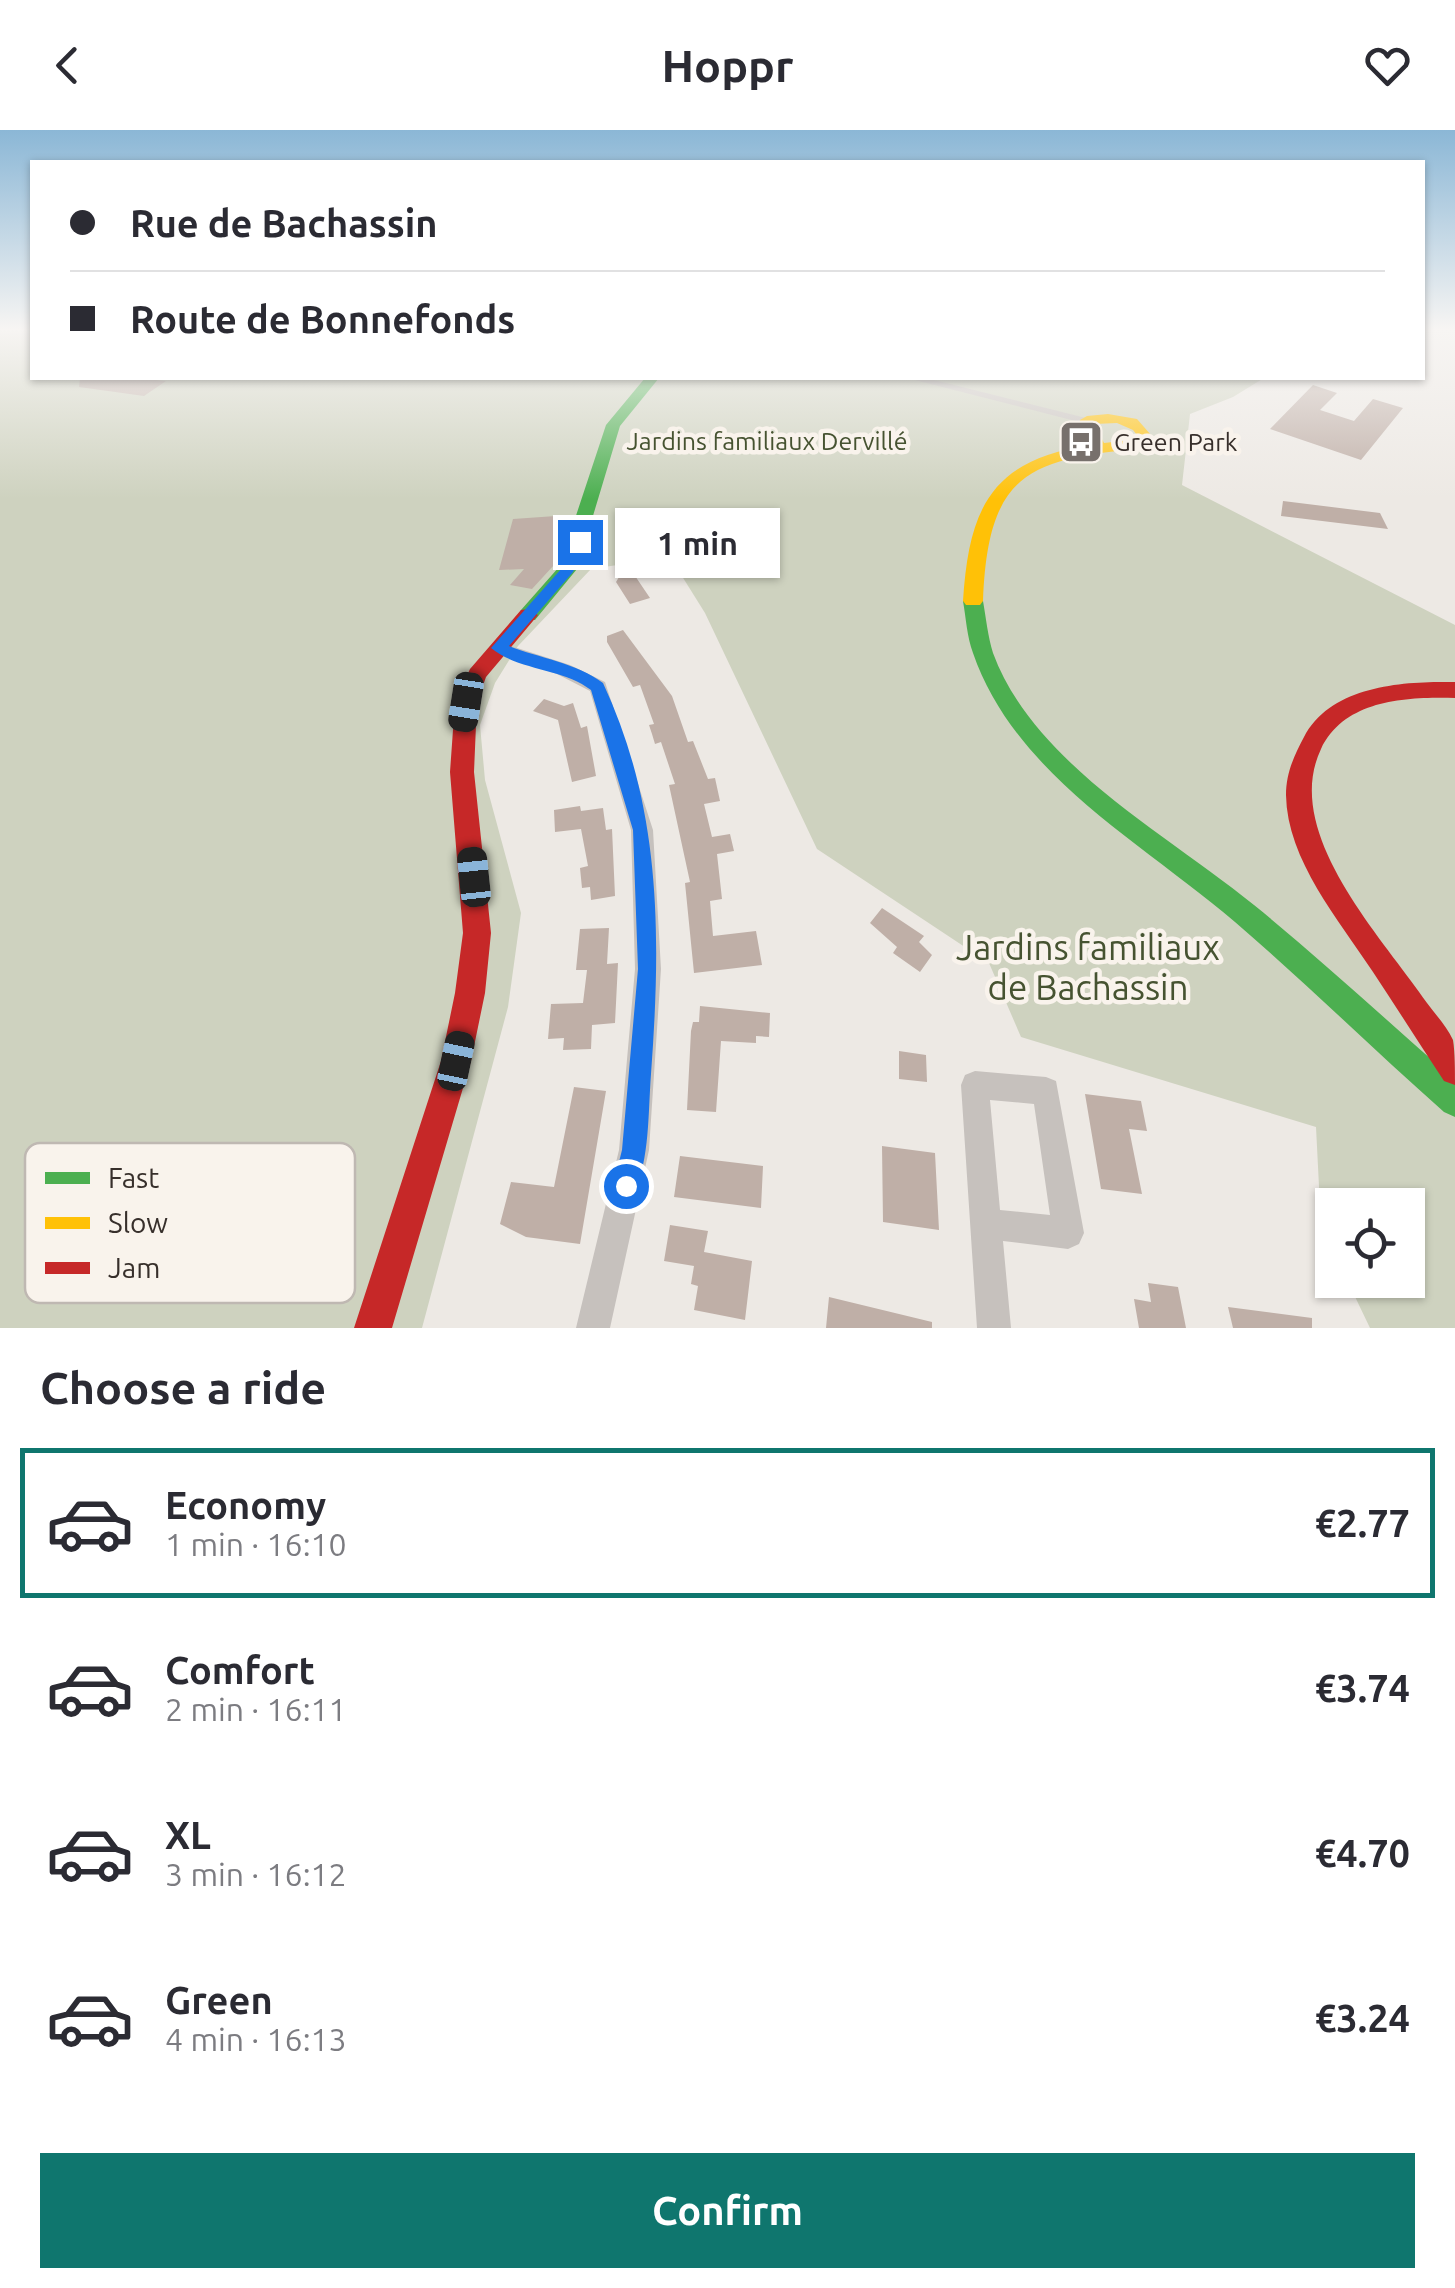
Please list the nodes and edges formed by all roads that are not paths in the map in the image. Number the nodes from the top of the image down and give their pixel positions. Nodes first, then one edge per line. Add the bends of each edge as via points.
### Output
1 (645, 387) edge
2 (950, 387) edge
3 (1088, 420) junction
4 (1099, 447) junction
5 (499, 648) junction
6 (1455, 690) edge
7 (1455, 1070) edge
8 (1455, 1101) edge
9 (986, 1224) junction
10 (373, 1328) edge
11 (593, 1328) edge
12 (994, 1328) edge

1 - 5 street via 613,426 568,569
2 - 3 street
3 - 4 street
3 - 4 street via 1127,418 1140,423 1150,443
4 - 8 street via 1031,465 987,498 978,520 972,617 991,676 1056,756
5 - 10 street via 477,674 461,731 477,933 470,993 456,1061
5 - 11 street via 582,674 598,687 642,830 648,969 634,1150
6 - 7 street via 1398,692 1335,714 1303,756 1297,783 1310,847
9 - 9 street via 1068,1233 1046,1091 975,1085
9 - 12 street

